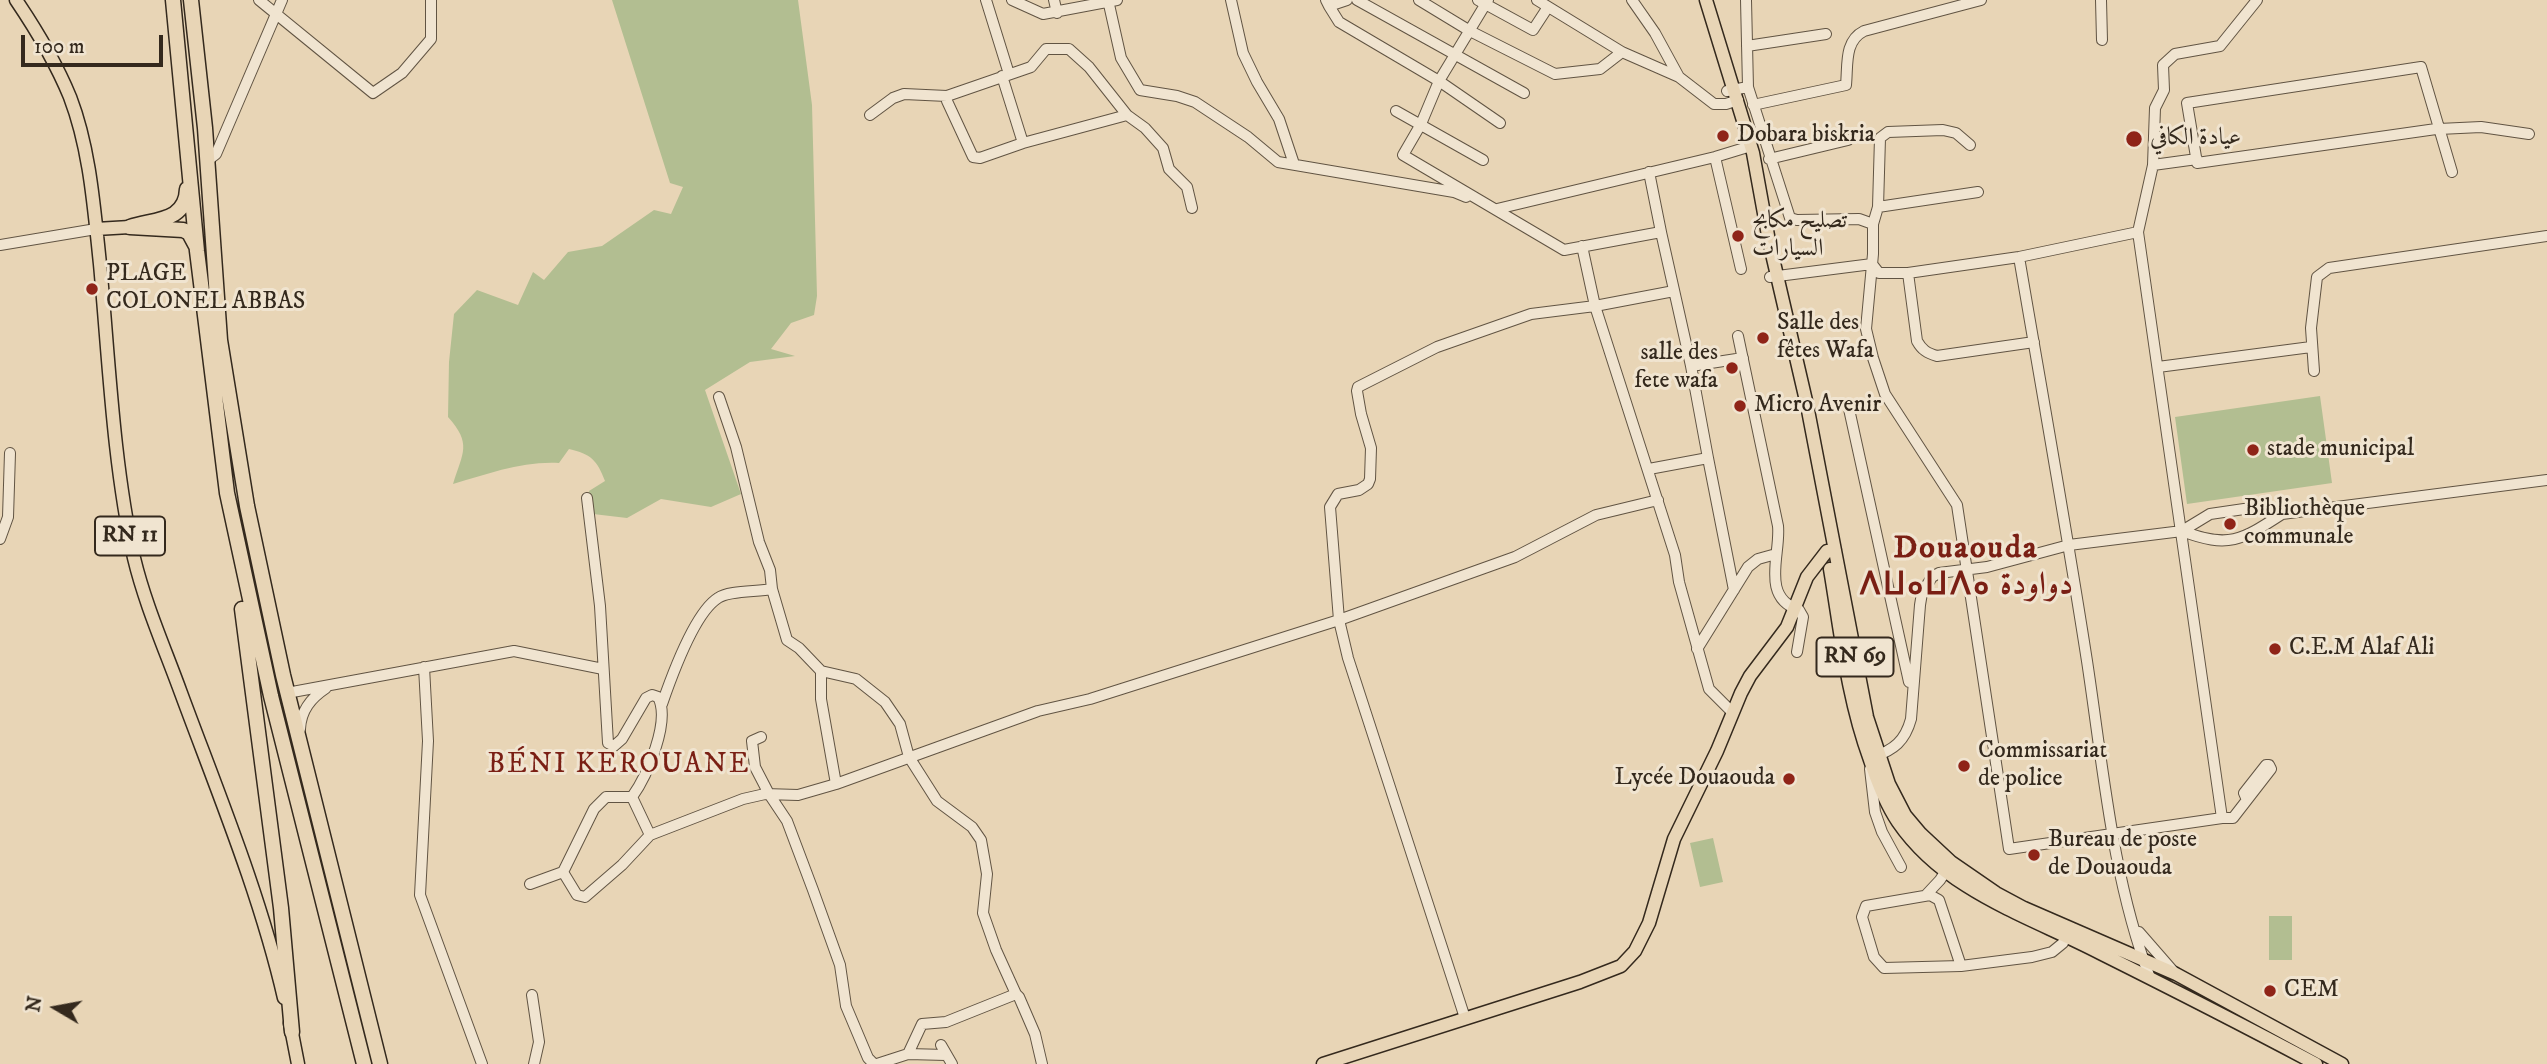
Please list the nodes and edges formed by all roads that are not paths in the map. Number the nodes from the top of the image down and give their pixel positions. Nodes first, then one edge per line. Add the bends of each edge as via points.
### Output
1 (16, 0) edge
2 (173, 0) edge
3 (191, 0) edge
4 (259, 0) edge
5 (282, 0) edge
6 (431, 0) edge
7 (986, 0) edge
8 (1012, 0) edge
9 (1054, 0) edge
10 (1231, 0) edge
11 (1347, 0) edge
12 (1357, 0) edge
13 (1419, 0) edge
14 (1537, 0) edge
15 (1632, 0) edge
16 (1697, 0) edge
17 (1706, 0) edge
18 (1746, 0) edge
19 (1981, 0) edge
20 (2101, 0) edge
21 (2257, 0) edge
22 (1111, 1) edge
23 (1484, 1) edge
24 (1328, 3) edge
25 (1548, 6) junction
26 (1057, 13) junction
27 (276, 14) junction
28 (1470, 31) junction
29 (1826, 33) dead end
30 (2102, 40) dead end
31 (1747, 46) junction
32 (1622, 51) junction
33 (1455, 55) junction
34 (1005, 75) junction
35 (1679, 77) junction
36 (1439, 81) junction
37 (1524, 93) dead end
38 (1735, 94) junction
39 (947, 96) junction
40 (183, 100) junction
41 (1753, 105) junction
42 (1396, 111) dead end
43 (870, 115) dead end
44 (1127, 115) junction
45 (1500, 123) dead end
46 (1421, 124) junction
47 (2440, 129) junction
48 (2529, 134) dead end
49 (1848, 141) dead end
50 (1023, 143) junction
51 (1970, 145) dead end
52 (1747, 147) junction
53 (1715, 157) junction
54 (1769, 159) junction
55 (2197, 159) junction
56 (1483, 160) dead end
57 (207, 161) junction
58 (1294, 164) junction
59 (2153, 165) junction
60 (1649, 172) junction
61 (2452, 172) dead end
62 (1978, 192) dead end
63 (1493, 206) junction
64 (1878, 206) junction
65 (1192, 208) dead end
66 (1873, 224) junction
67 (130, 227) junction
68 (96, 229) junction
69 (1661, 232) junction
70 (2138, 232) junction
71 (2547, 236) edge
72 (0, 246) edge
73 (1583, 246) junction
74 (197, 251) junction
75 (2019, 257) junction
76 (1872, 264) junction
77 (1741, 269) dead end
78 (1908, 272) junction
79 (1888, 274) junction
80 (1774, 276) junction
81 (1674, 291) junction
82 (1868, 300) junction
83 (1595, 306) junction
84 (1738, 336) dead end
85 (2034, 342) junction
86 (2311, 347) junction
87 (1743, 358) junction
88 (1692, 366) junction
89 (2158, 367) junction
90 (2314, 371) dead end
91 (719, 397) dead end
92 (1849, 409) dead end
93 (10, 453) dead end
94 (1708, 458) junction
95 (1649, 469) junction
96 (2547, 480) edge
97 (227, 493) junction
98 (587, 498) dead end
99 (1658, 500) junction
100 (2282, 514) junction
101 (2182, 531) junction
102 (0, 539) edge
103 (2069, 545) junction
104 (1831, 551) junction
105 (1776, 554) junction
106 (1967, 570) junction
107 (772, 589) junction
108 (1734, 590) junction
109 (1794, 608) junction
110 (1339, 620) junction
111 (1697, 649) junction
112 (1797, 652) dead end
113 (424, 667) junction
114 (603, 668) junction
115 (821, 671) junction
116 (330, 685) junction
117 (287, 693) junction
118 (1912, 694) junction
119 (662, 704) junction
120 (1733, 713) junction
121 (761, 737) dead end
122 (299, 742) junction
123 (1874, 756) junction
124 (909, 757) junction
125 (836, 784) junction
126 (769, 794) junction
127 (632, 797) junction
128 (2247, 800) dead end
129 (2222, 818) junction
130 (2114, 834) junction
131 (650, 835) junction
132 (1900, 867) dead end
133 (1949, 867) junction
134 (563, 872) junction
135 (530, 884) dead end
136 (1926, 895) junction
137 (2134, 923) junction
138 (2065, 937) junction
139 (2122, 950) junction
140 (2140, 958) junction
141 (1961, 966) junction
142 (2132, 971) junction
143 (2176, 974) junction
144 (2150, 978) junction
145 (532, 995) dead end
146 (1016, 995) junction
147 (1465, 1018) junction
148 (292, 1032) junction
149 (908, 1054) junction
150 (946, 1055) edge
151 (298, 1064) edge
152 (364, 1064) edge
153 (380, 1064) edge
154 (482, 1064) edge
155 (534, 1064) edge
156 (875, 1064) edge
157 (1042, 1064) edge
158 (1323, 1064) edge
159 (2316, 1064) edge
160 (2342, 1064) edge

1 - 68 main road, RN 11 via 70,99 85,149
2 - 40 highway
3 - 57 highway
4 - 27 street
5 - 27 street
6 - 27 street via 431,39 402,73 373,93
7 - 34 street
8 - 26 street via 1043,14
9 - 26 street
10 - 58 street via 1243,53 1279,119
11 - 24 street
12 - 33 street
13 - 28 street
14 - 25 street
15 - 35 street
16 - 38 main road, RN 69
17 - 38 main road, RN 69
18 - 31 street
19 - 41 street via 1864,31 1851,42 1846,85
20 - 30 street
21 - 59 street via 2220,46 2175,54 2163,65 2164,90 2155,108
22 - 26 street
22 - 58 street via 1121,58 1140,90 1195,102 1278,162
23 - 25 street via 1533,30
23 - 28 street
24 - 36 street via 1339,22
25 - 32 street
27 - 57 street via 216,154
28 - 32 street via 1555,74 1600,69
28 - 33 street
29 - 31 street
31 - 38 street
32 - 35 street
33 - 36 street
33 - 37 street
34 - 39 street
34 - 44 street via 1031,67 1046,49 1069,49
34 - 50 street
35 - 38 street via 1714,104
36 - 45 street
36 - 46 street
38 - 41 street
38 - 52 main road, RN 69
39 - 43 street via 904,94
39 - 50 street via 973,157
40 - 67 highway via 185,202 174,215
40 - 74 highway
41 - 54 street
42 - 46 street
44 - 50 street
44 - 65 street via 1163,148 1170,169 1187,187
46 - 56 street
46 - 63 street via 1403,155
47 - 48 street via 2480,127
47 - 55 street via 2197,163
47 - 55 street via 2421,67 2187,103
47 - 61 street
49 - 54 street
51 - 64 street via 1956,133 1943,130 1888,132 1880,138
52 - 53 street
52 - 80 main road, RN 69
53 - 60 street
53 - 77 street
54 - 66 street via 1790,218 1858,219
55 - 59 street
57 - 117 highway via 220,340 247,506
58 - 63 street via 1454,192
59 - 70 street
60 - 63 street
60 - 69 street
62 - 64 street
63 - 73 street via 1564,250
64 - 66 street
66 - 76 street
67 - 68 main road
67 - 74 highway via 183,230
68 - 72 street
68 - 148 main road, RN 11 via 119,469 135,561 260,912
69 - 73 street
69 - 81 street
70 - 75 street
70 - 89 street
71 - 86 street via 2329,268 2318,277
73 - 83 street
74 - 97 highway
75 - 78 street
75 - 85 street
76 - 79 street via 1879,273
76 - 80 street
76 - 82 street
78 - 79 street
78 - 85 street via 1917,341 1928,354
79 - 82 street via 1879,279
80 - 104 main road, RN 69
81 - 83 street
81 - 88 street
82 - 106 street via 1866,329 1885,394 1957,505
83 - 95 street
83 - 110 street via 1531,314 1437,347 1358,387 1371,448 1370,479 1359,490 1338,494 1330,507
84 - 87 street
85 - 103 street
86 - 89 street
86 - 90 street
87 - 88 street
87 - 105 street via 1778,526
88 - 94 street
89 - 101 street
91 - 107 street
92 - 118 street
93 - 102 street via 8,517
94 - 95 street
94 - 108 street
95 - 99 street
96 - 100 street
97 - 148 highway via 281,908
97 - 152 highway via 271,696
98 - 114 street
99 - 110 street via 1596,515 1515,557
99 - 111 street
100 - 101 street via 2245,509 2221,512 2200,518
100 - 101 street via 2247,537 2211,541
101 - 103 street
101 - 129 street
103 - 106 street
103 - 130 street
104 - 109 main road via 1807,577
104 - 123 main road, RN 69 via 1849,690
105 - 108 street via 1748,567
105 - 109 street via 1774,575 1780,595
106 - 118 street via 1939,573 1922,593
106 - 130 street via 2009,849
107 - 115 street via 787,640
107 - 119 street via 727,594 708,607 675,663
108 - 111 street
109 - 112 street via 1803,617
109 - 120 main road via 1787,626 1750,676
110 - 124 street via 1090,699 1038,711
110 - 147 street
111 - 120 street via 1709,689
113 - 114 street via 514,652
113 - 116 street
113 - 154 street via 428,741 419,895
114 - 119 street via 608,743 614,746 622,739 646,698 658,696
115 - 124 street via 856,679 885,702 900,724
115 - 125 street via 821,699
116 - 117 street
116 - 122 street via 304,709
117 - 122 highway
118 - 123 street via 1908,731 1895,747
119 - 127 street via 657,742
120 - 147 main road via 1674,839 1649,923 1635,951 1621,966
121 - 126 street via 752,741 755,767
122 - 153 highway
123 - 132 street via 1875,812
123 - 133 main road, RN 69 via 1905,815
124 - 125 street
124 - 146 street via 937,801 972,827 981,840 987,874 983,913
125 - 126 street via 798,795
126 - 131 street via 743,799
126 - 156 street via 787,821 839,965 846,1006 868,1058
127 - 131 street
127 - 134 street via 606,797 600,803
128 - 129 street via 2233,817
129 - 130 street
130 - 137 street
131 - 134 street via 585,897 578,895
133 - 136 street
133 - 138 main road, RN 69 via 1989,900
133 - 139 main road, RN 69 via 2024,908
134 - 135 street
136 - 141 street via 1940,900
136 - 141 street via 1864,908 1861,917 1876,961 1884,968
137 - 139 street via 2132,945
137 - 140 street
137 - 143 street
138 - 141 street via 2052,952
138 - 142 main road, RN 69
139 - 140 main road, RN 69
140 - 142 street
140 - 143 main road, RN 69
140 - 144 street
142 - 144 main road, RN 69
143 - 160 main road, RN 69
144 - 159 main road, RN 69
145 - 155 street via 539,1042
146 - 149 street via 946,1022 922,1024
146 - 157 street
147 - 158 main road
148 - 151 main road, RN 11
149 - 150 street
149 - 156 street

